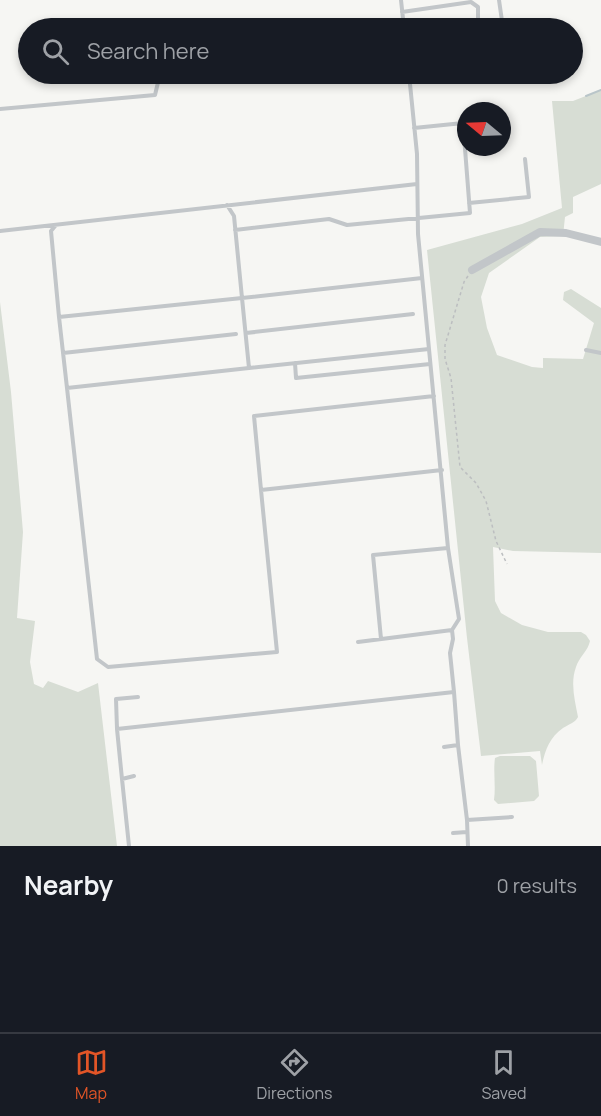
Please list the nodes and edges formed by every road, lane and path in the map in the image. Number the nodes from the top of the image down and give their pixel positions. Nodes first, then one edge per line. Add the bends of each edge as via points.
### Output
1 (401, 0) edge
2 (499, 0) edge
3 (402, 12) junction
4 (403, 18) edge
5 (478, 18) edge
6 (502, 18) edge
7 (157, 84) edge
8 (410, 84) edge
9 (0, 109) edge
10 (414, 128) junction
11 (525, 159) dead end
12 (417, 184) junction
13 (469, 203) junction
14 (227, 205) junction
15 (417, 218) junction
16 (56, 224) junction
17 (235, 230) junction
18 (0, 231) edge
19 (601, 242) edge
20 (472, 270) joint
21 (422, 278) junction
22 (242, 298) junction
23 (413, 314) dead end
24 (59, 317) junction
25 (246, 333) junction
26 (236, 334) dead end
27 (429, 349) junction
28 (586, 350) dead end
29 (63, 353) junction
30 (601, 353) edge
31 (295, 363) junction
32 (430, 364) junction
33 (249, 368) junction
34 (67, 388) junction
35 (434, 396) junction
36 (442, 470) junction
37 (261, 490) junction
38 (448, 548) junction
39 (507, 564) dead end
40 (452, 630) junction
41 (381, 639) junction
42 (358, 642) dead end
43 (454, 692) junction
44 (138, 697) dead end
45 (117, 729) junction
46 (458, 745) junction
47 (444, 747) dead end
48 (134, 776) dead end
49 (122, 778) junction
50 (513, 817) dead end
51 (466, 820) junction
52 (467, 832) junction
53 (453, 833) dead end
54 (129, 846) edge
55 (468, 846) edge

1 - 3 lane
2 - 6 lane
3 - 4 lane
3 - 5 lane via 471,2 478,7
7 - 9 lane via 154,94
8 - 10 lane
10 - 12 lane
10 - 13 lane via 463,123
11 - 13 lane via 529,197
12 - 14 lane
12 - 15 lane
13 - 15 lane via 470,213
14 - 16 lane
14 - 17 lane via 234,216
15 - 17 lane via 347,225 329,219
15 - 21 lane
16 - 18 lane
16 - 24 lane via 51,231
17 - 22 lane
19 - 20 street via 566,233 540,232
20 - 39 path via 454,314 445,359 452,378 460,467 486,501 496,541
21 - 22 lane
21 - 27 lane
22 - 24 lane
22 - 25 lane
23 - 25 lane
24 - 29 lane
25 - 33 lane
26 - 29 lane
27 - 31 lane
27 - 32 lane
28 - 30 lane
29 - 34 lane
31 - 32 lane via 296,378
31 - 33 lane
32 - 35 lane
33 - 34 lane
34 - 37 lane via 97,659 108,667 277,652
35 - 36 lane
35 - 37 lane via 254,416
36 - 37 lane
36 - 38 lane
38 - 40 lane via 459,619
38 - 41 lane via 373,555
40 - 41 lane
40 - 43 lane
41 - 42 lane
43 - 45 lane
43 - 46 lane
44 - 45 lane via 116,699
45 - 49 lane
46 - 47 lane
46 - 51 lane
48 - 49 lane
49 - 54 lane
50 - 51 lane
51 - 52 lane
52 - 53 lane
52 - 55 lane

